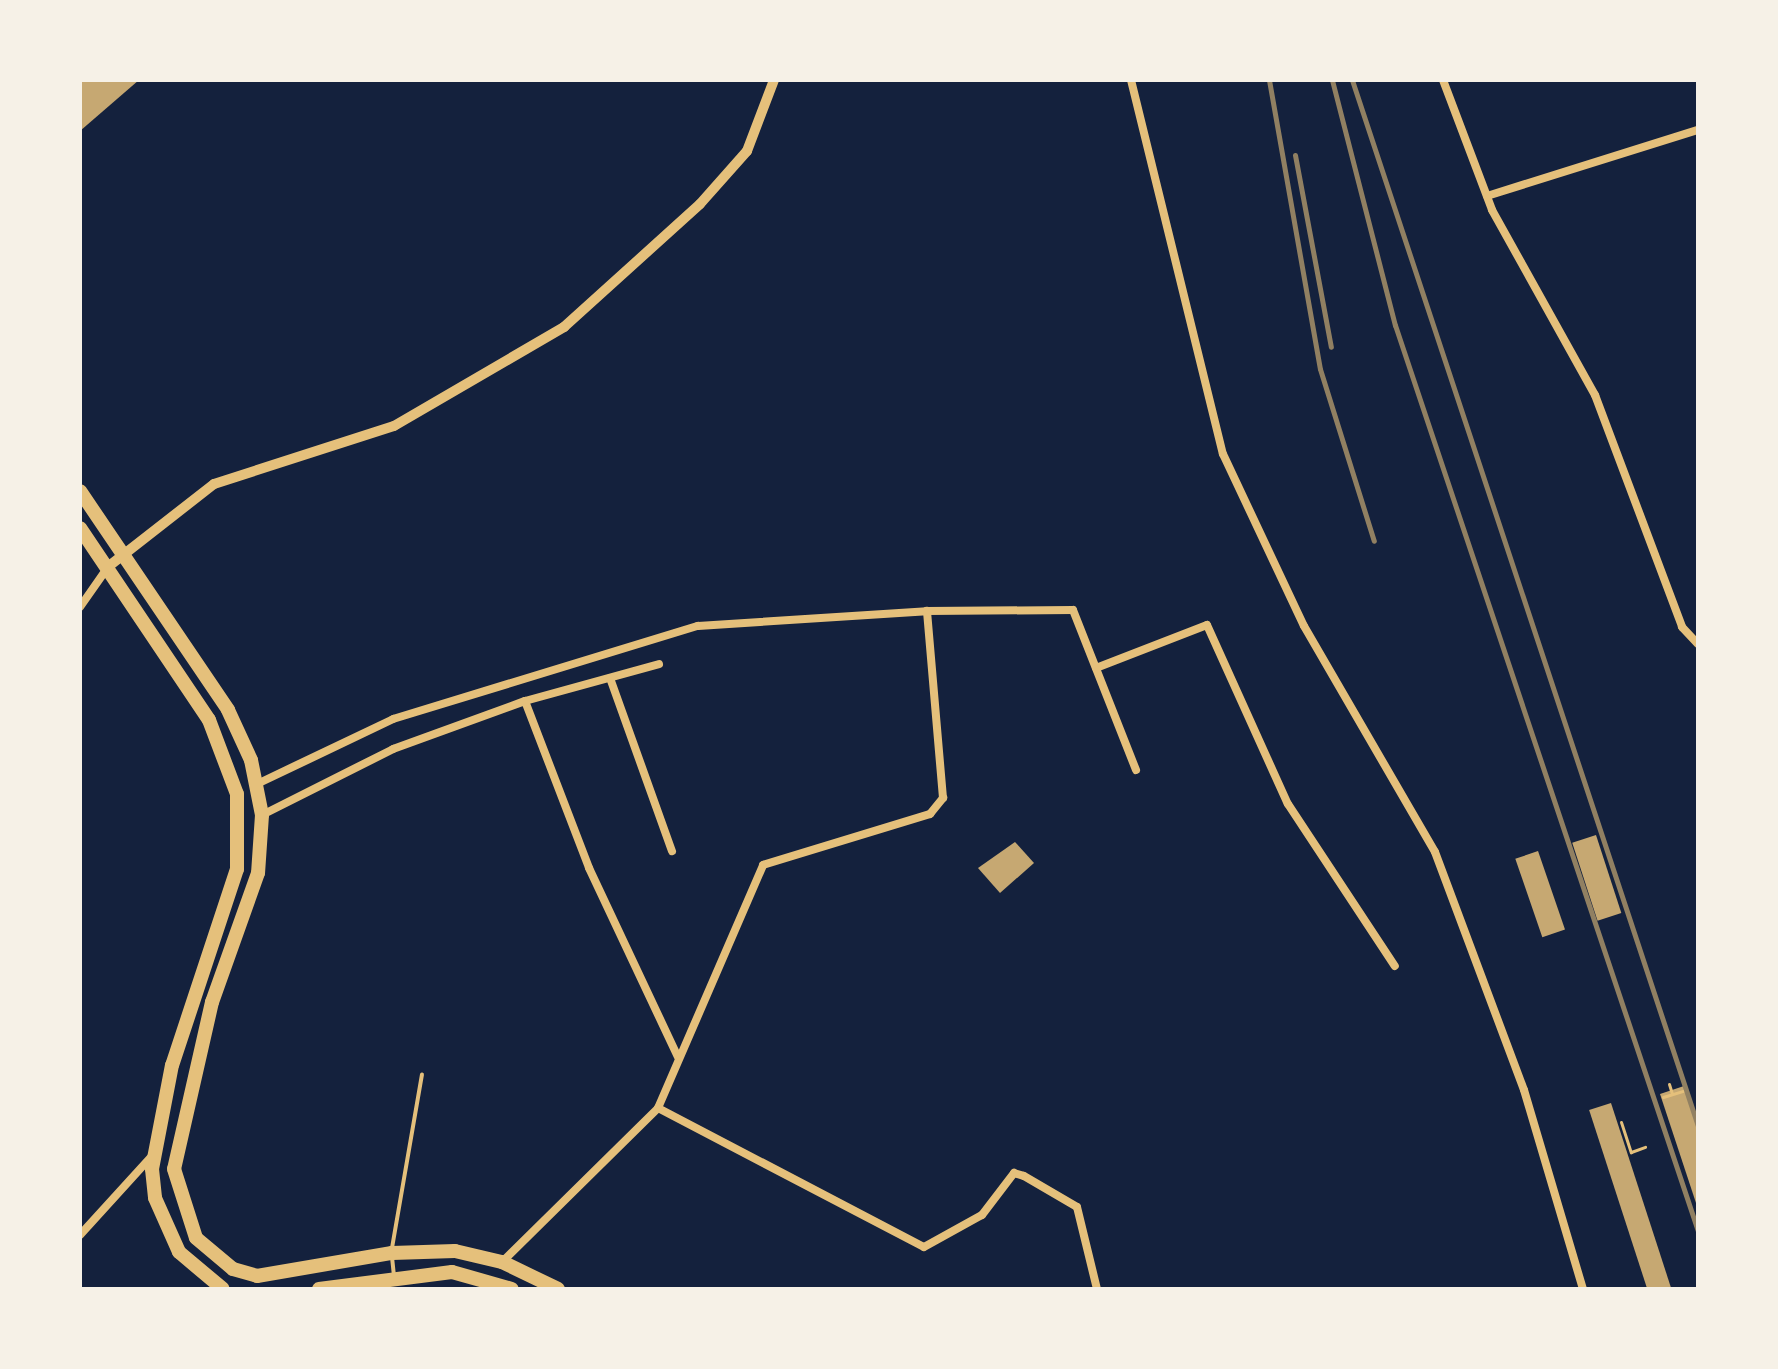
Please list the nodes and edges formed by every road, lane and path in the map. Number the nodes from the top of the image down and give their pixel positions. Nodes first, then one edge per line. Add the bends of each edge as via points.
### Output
1 (774, 80) edge
2 (1131, 80) edge
3 (1443, 80) edge
4 (1698, 130) edge
5 (1487, 196) junction
6 (80, 491) edge
7 (80, 528) edge
8 (127, 553) junction
9 (109, 566) junction
10 (80, 607) edge
11 (927, 611) junction
12 (1698, 644) edge
13 (659, 664) dead end
14 (1096, 668) junction
15 (610, 678) junction
16 (525, 701) junction
17 (1136, 770) dead end
18 (257, 784) junction
19 (262, 815) junction
20 (672, 851) dead end
21 (1395, 966) dead end
22 (678, 1057) junction
23 (172, 1065) junction
24 (193, 1070) junction
25 (422, 1075) dead end
26 (1669, 1084) dead end
27 (1683, 1091) dead end
28 (1672, 1094) junction
29 (1663, 1097) dead end
30 (658, 1108) junction
31 (1621, 1122) dead end
32 (1645, 1147) dead end
33 (155, 1152) junction
34 (80, 1235) edge
35 (392, 1253) junction
36 (502, 1262) junction
37 (394, 1282) edge
38 (223, 1289) edge
39 (319, 1289) edge
40 (512, 1289) edge
41 (558, 1289) edge
42 (1097, 1289) edge
43 (1583, 1289) edge

1 - 8 street via 747,151 700,204 564,327 394,426 214,484
2 - 43 street via 1223,454 1304,626 1435,852 1519,1077
3 - 5 street
4 - 5 street
5 - 12 street via 1595,395 1682,627
6 - 8 highway
7 - 9 highway
8 - 9 street
8 - 18 highway via 228,710
9 - 10 street
9 - 23 highway via 209,720 237,794 237,869
11 - 14 street via 1073,610
11 - 18 street via 698,626 393,719
11 - 22 street via 943,798 930,814 763,865
13 - 15 street
14 - 17 street
14 - 21 street via 1207,625 1288,804
15 - 16 street
15 - 20 street
16 - 19 street via 393,749
16 - 22 street via 589,868
18 - 19 highway
19 - 24 highway via 258,873
22 - 30 street
23 - 24 highway
23 - 33 highway
24 - 35 highway via 174,1169 177,1194 196,1238 214,1256 257,1276
25 - 35 lane
26 - 28 path
27 - 28 path
28 - 29 path
30 - 36 street
30 - 42 street via 924,1247 982,1215 1014,1173 1024,1176 1077,1207
31 - 32 path via 1631,1152
33 - 34 street
33 - 38 highway via 163,1223 179,1252
35 - 36 highway via 455,1251
35 - 37 lane
36 - 41 highway
37 - 39 highway
37 - 40 highway via 452,1272

